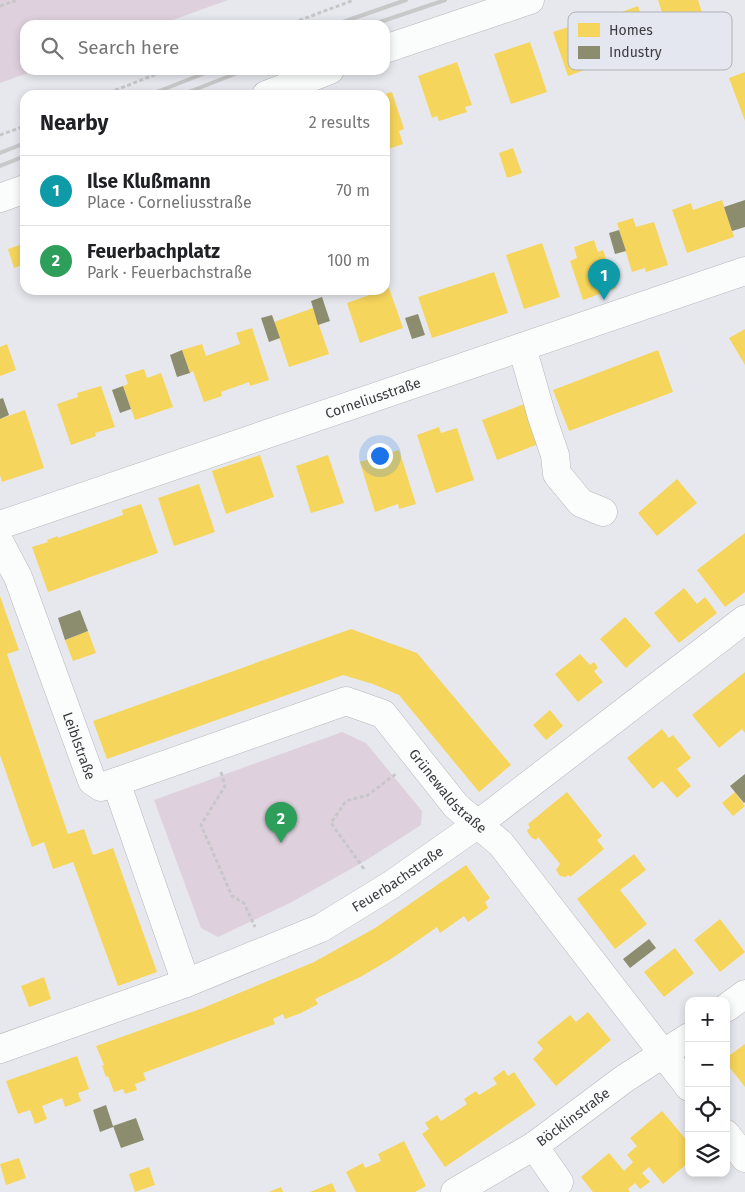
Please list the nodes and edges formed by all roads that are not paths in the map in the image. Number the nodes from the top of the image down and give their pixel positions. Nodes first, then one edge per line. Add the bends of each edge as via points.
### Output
1 (530, 0) edge
2 (390, 46) edge
3 (317, 75) edge
4 (279, 90) edge
5 (20, 191) edge
6 (0, 198) edge
7 (745, 271) edge
8 (522, 347) junction
9 (603, 512) dead end
10 (0, 525) edge
11 (0, 543) edge
12 (745, 619) edge
13 (116, 782) junction
14 (478, 824) junction
15 (186, 983) junction
16 (745, 994) edge
17 (730, 1005) edge
18 (685, 1040) edge
19 (0, 1049) edge
20 (663, 1054) junction
21 (685, 1082) edge
22 (730, 1139) edge
23 (534, 1146) junction
24 (745, 1158) edge
25 (559, 1182) dead end
26 (488, 1184) edge
27 (455, 1192) edge

1 - 2 street
3 - 4 street
5 - 6 street
7 - 8 street, Corneliusstraße
8 - 9 street via 555,455 557,474 581,503
8 - 10 street, Corneliusstraße
11 - 13 street, Leiblstraße via 18,577 92,781 101,787
12 - 14 street, Feuerbachstraße
13 - 14 street, Grünewaldstraße via 346,701 383,714 456,806
13 - 15 street, Leiblstraße
14 - 15 street, Feuerbachstraße via 392,885 321,928
14 - 20 street, Grünewaldstraße via 501,844
15 - 19 street, Feuerbachstraße
16 - 17 street
18 - 20 street, Böcklinstraße
20 - 21 street, Grünewaldstraße
20 - 23 street, Böcklinstraße
22 - 24 street
23 - 25 street
23 - 26 street, Böcklinstraße
26 - 27 street, Böcklinstraße

